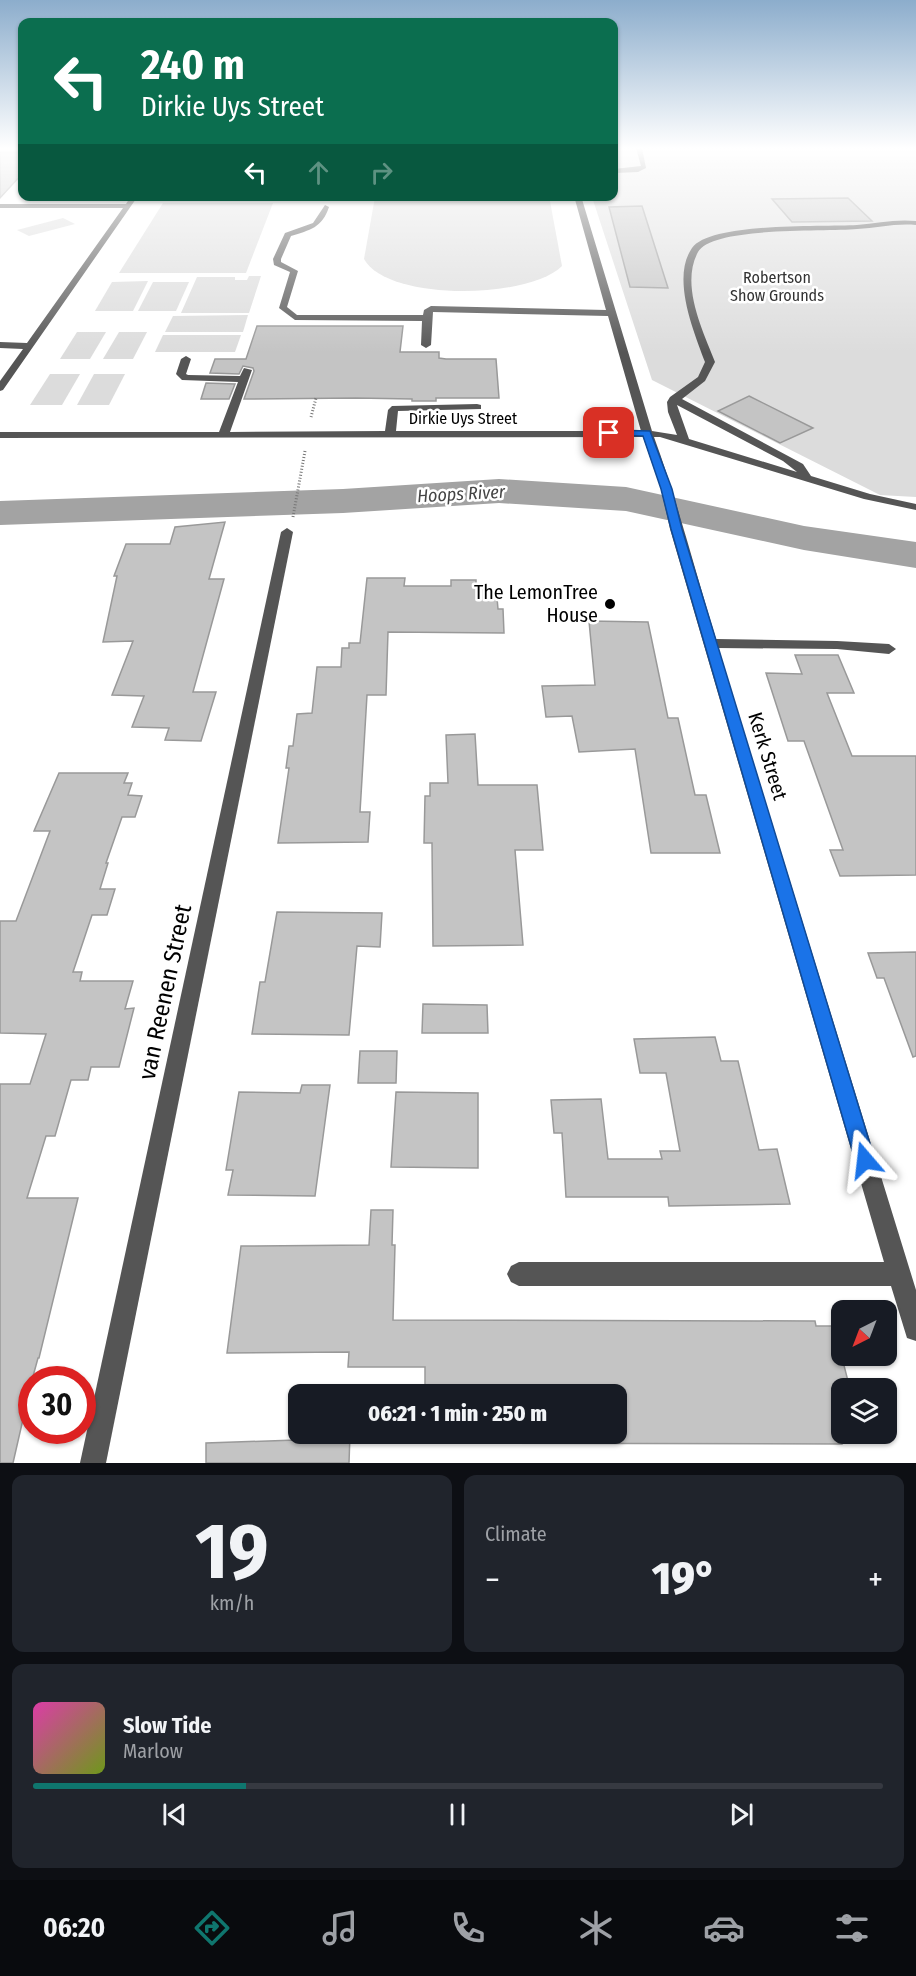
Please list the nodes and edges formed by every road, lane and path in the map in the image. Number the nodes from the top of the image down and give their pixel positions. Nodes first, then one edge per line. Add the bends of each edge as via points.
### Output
1 (121, 216) edge
2 (322, 216) edge
3 (583, 216) edge
4 (916, 223) edge
5 (610, 313) junction
6 (426, 318) junction
7 (0, 345) edge
8 (426, 345) dead end
9 (30, 346) junction
10 (186, 359) dead end
11 (0, 388) edge
12 (675, 399) junction
13 (477, 407) dead end
14 (224, 433) junction
15 (647, 433) junction
16 (390, 434) junction
17 (0, 435) edge
18 (684, 440) junction
19 (302, 477) dead end
20 (807, 478) junction
21 (916, 507) edge
22 (294, 514) dead end
23 (287, 532) dead end
24 (710, 643) junction
25 (889, 649) dead end
26 (519, 1274) dead end
27 (899, 1274) junction
28 (916, 1329) edge
29 (93, 1463) edge

1 - 9 street
2 - 6 street via 316,225 288,235 277,259 277,263 294,271 283,308 287,313 309,318
3 - 5 street, Kerk Street
4 - 12 street via 754,231 697,245 688,284 693,314 710,362 702,379
5 - 6 street via 438,308 428,310
5 - 15 street, Kerk Street
6 - 8 street
7 - 9 street
9 - 11 street
10 - 14 street via 181,374 185,378 246,374
12 - 18 street via 673,412
12 - 20 street via 799,466
13 - 16 street via 396,408
14 - 16 street, Dirkie Uys Street
14 - 17 street, Dirkie Uys Street
15 - 16 street, Dirkie Uys Street
15 - 18 street, Dirkie Uys Street
15 - 24 street, Kerk Street via 667,489
18 - 20 street, Dirkie Uys Street
19 - 22 path
20 - 21 street, Dirkie Uys Street
23 - 29 street, van Reenen Street
24 - 25 street
24 - 27 street, Kerk Street
26 - 27 street
27 - 28 street, Kerk Street

